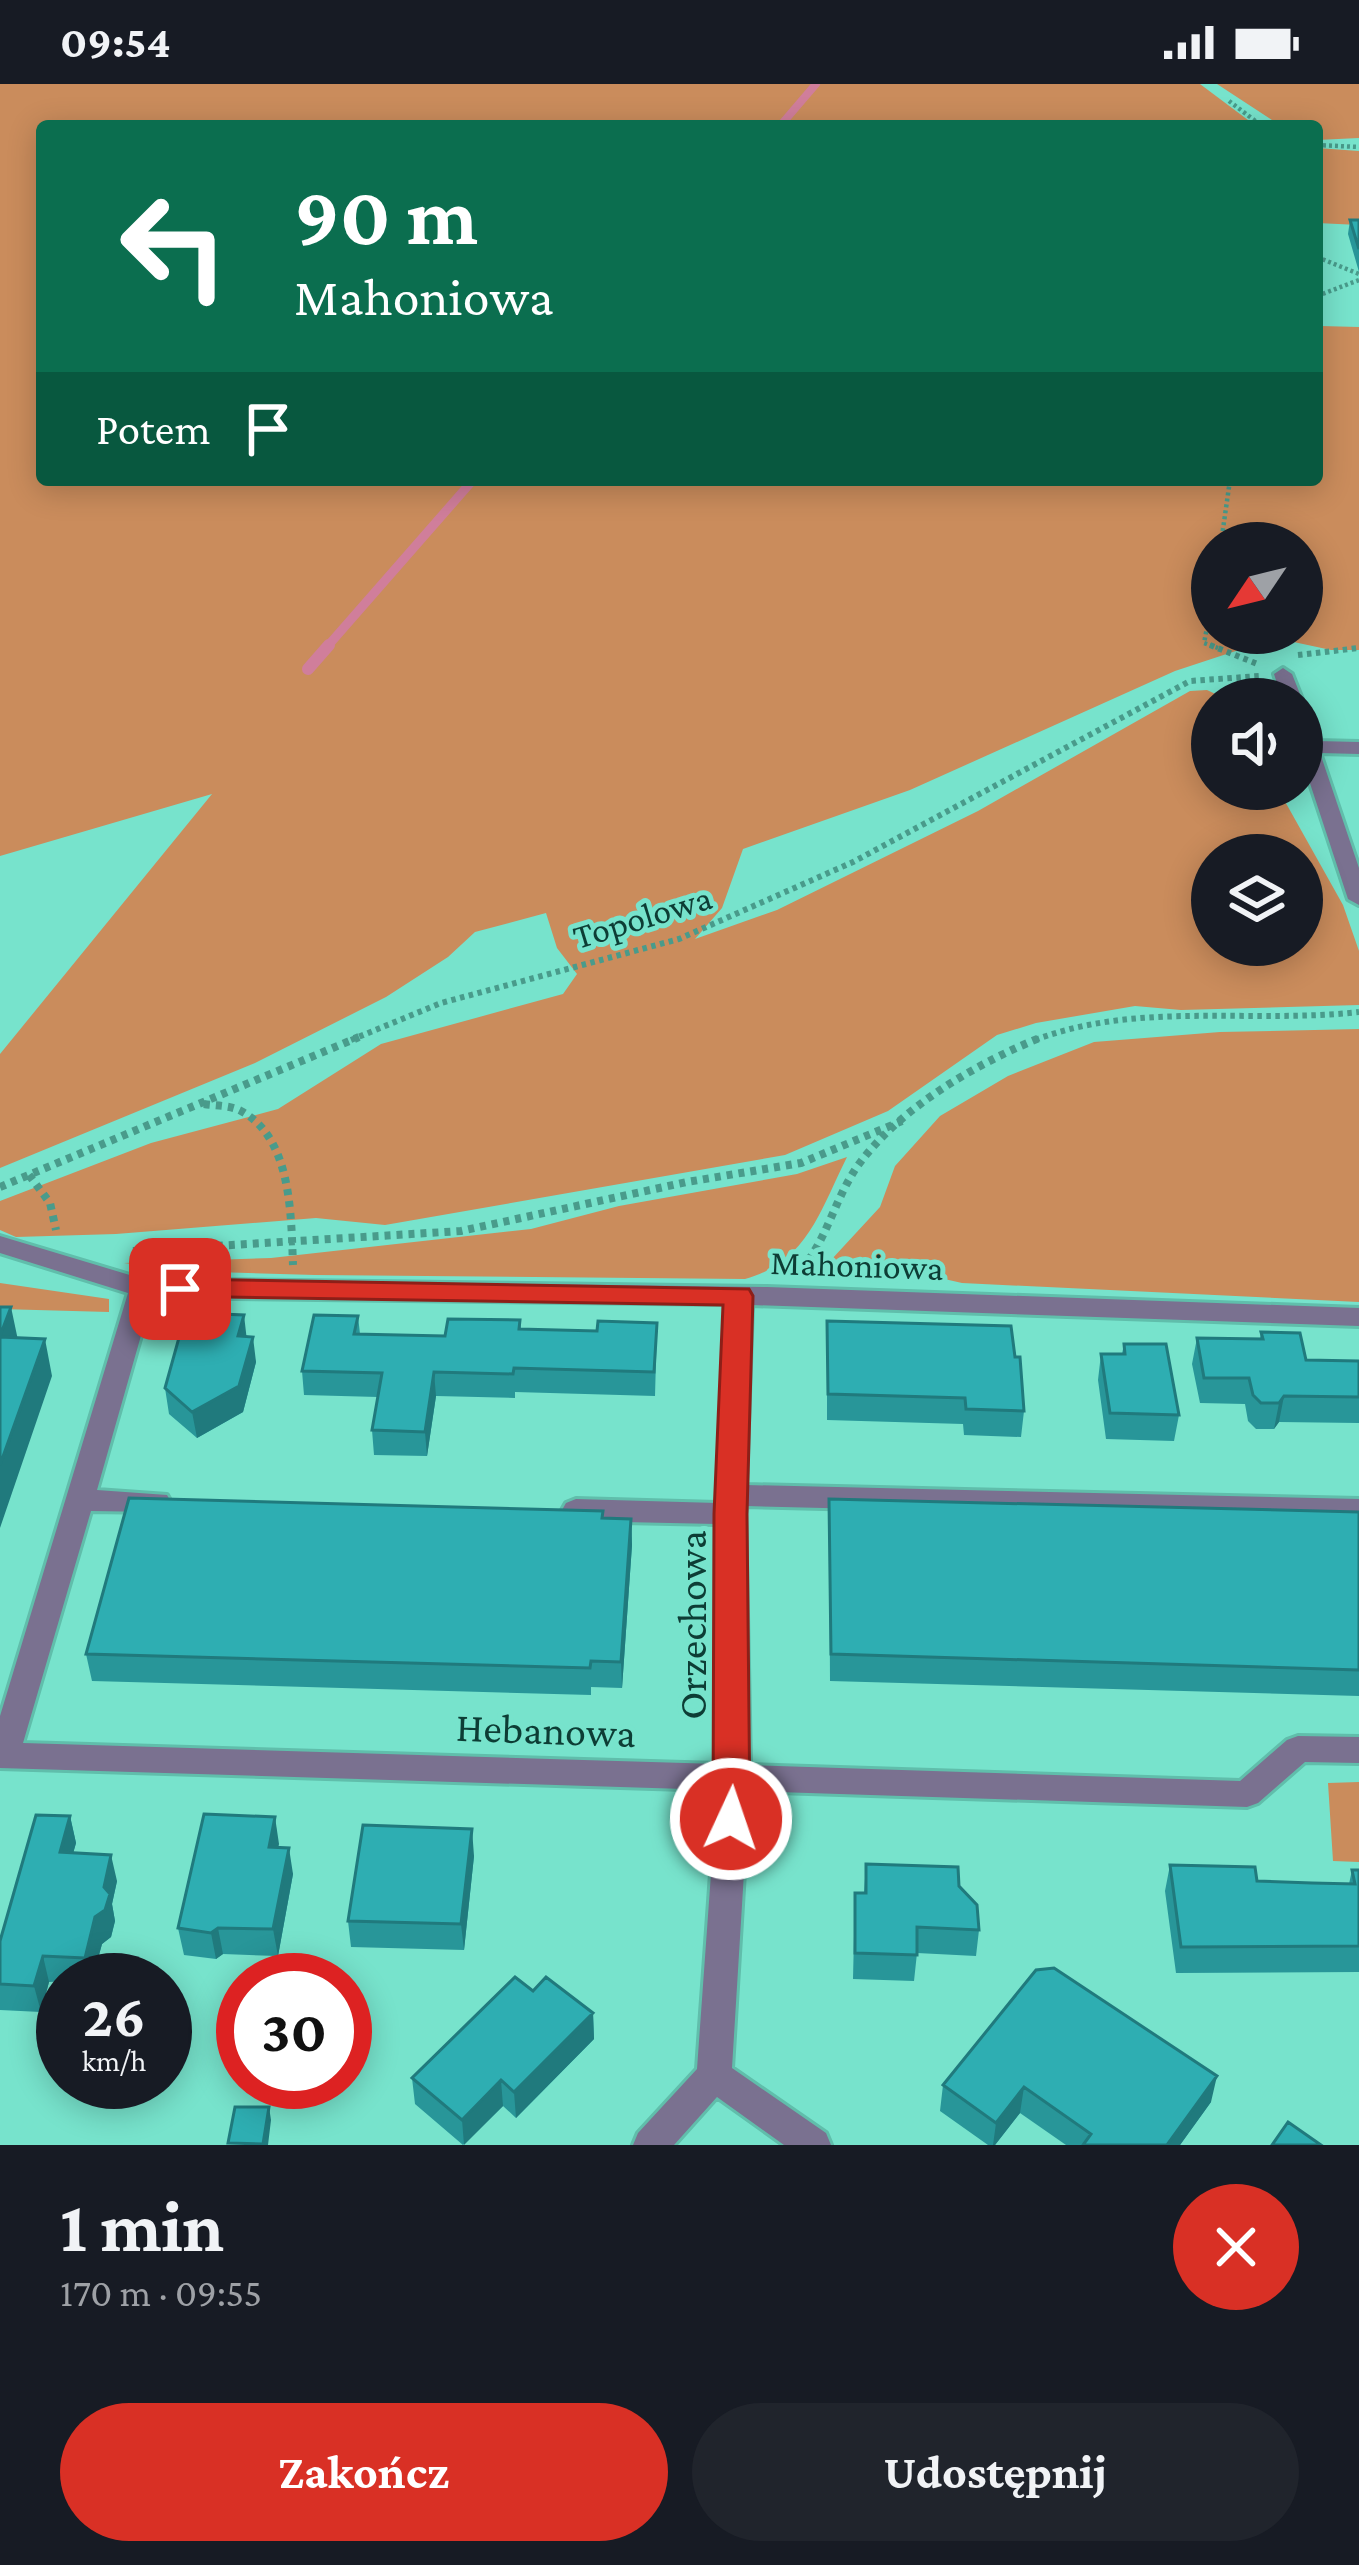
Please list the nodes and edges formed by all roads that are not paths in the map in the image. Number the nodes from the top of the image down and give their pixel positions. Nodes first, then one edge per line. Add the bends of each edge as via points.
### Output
1 (1283, 674) road end
2 (1284, 678) edge
3 (1323, 741) edge
4 (1359, 748) edge
5 (1323, 791) edge
6 (1359, 898) edge
7 (0, 1244) edge
8 (142, 1288) junction
9 (753, 1296) junction
10 (1359, 1317) edge
11 (81, 1500) junction
12 (197, 1503) edge
13 (732, 1504) junction
14 (545, 1510) edge
15 (1359, 1510) edge
16 (1359, 1750) edge
17 (2, 1755) edge
18 (734, 1776) junction
19 (714, 2075) junction
20 (651, 2145) edge
21 (813, 2145) edge

1 - 2 street
3 - 4 street
5 - 6 street
7 - 8 street, Mahoniowa
8 - 9 street, Mahoniowa
8 - 11 street
9 - 10 street, Mahoniowa
9 - 13 street, Orzechowa
11 - 12 street
11 - 17 street
13 - 14 street
13 - 15 street
13 - 18 street, Orzechowa
16 - 18 street, Hebanowa via 1298,1749 1247,1794
17 - 18 street, Hebanowa
18 - 19 street, Orzechowa
19 - 20 street
19 - 21 street

